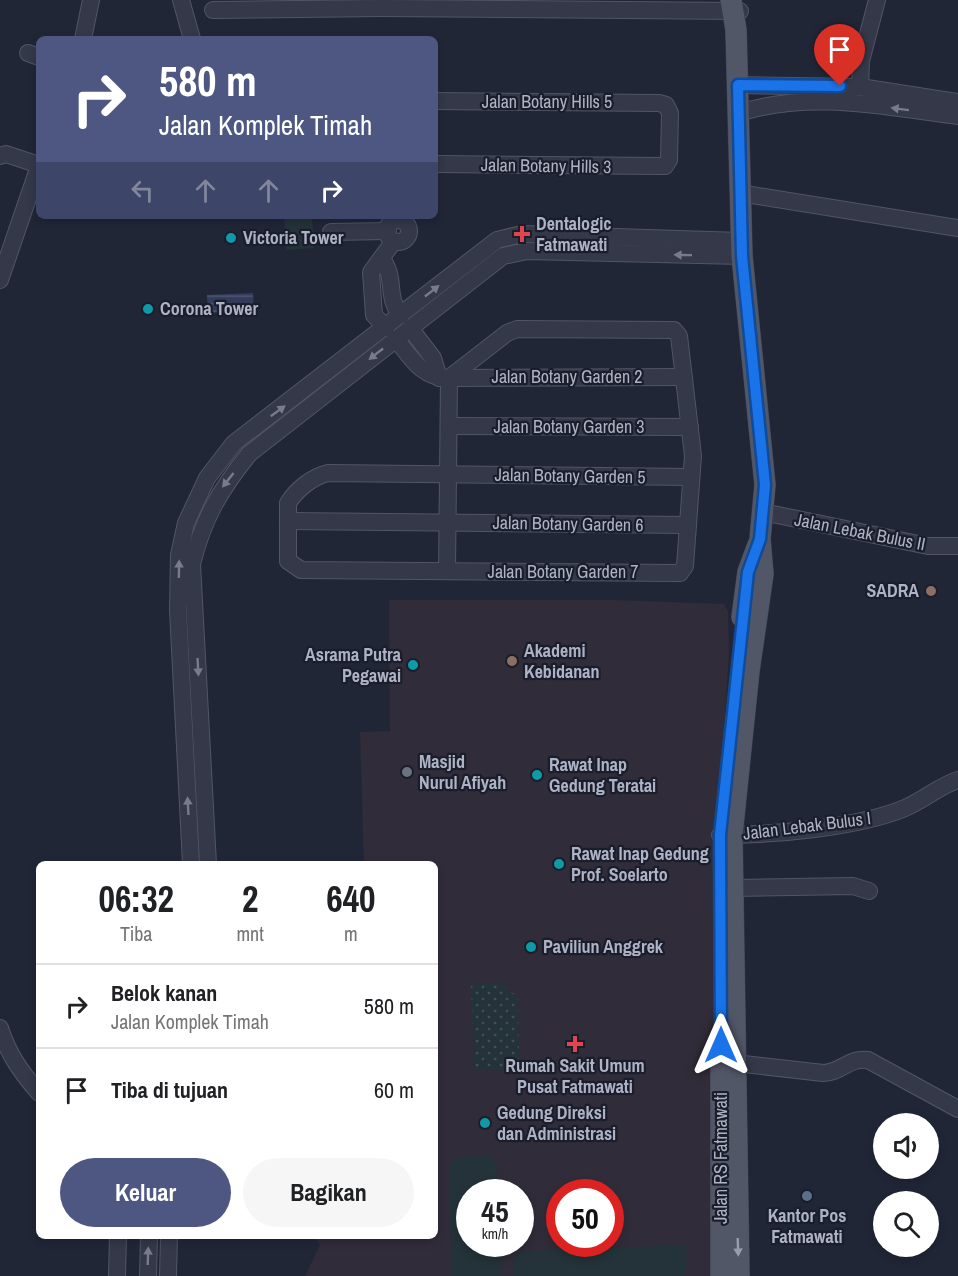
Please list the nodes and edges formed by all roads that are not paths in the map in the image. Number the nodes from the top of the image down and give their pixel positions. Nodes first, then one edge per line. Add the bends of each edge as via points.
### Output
1 (91, 0) edge
2 (181, 0) edge
3 (877, 0) edge
4 (213, 10) dead end
5 (736, 10) edge
6 (84, 36) edge
7 (191, 36) edge
8 (738, 85) junction
9 (860, 87) junction
10 (438, 101) edge
11 (958, 102) edge
12 (739, 113) junction
13 (958, 116) edge
14 (0, 158) edge
15 (438, 164) edge
16 (36, 167) edge
17 (657, 168) joint
18 (36, 174) edge
19 (739, 193) junction
20 (402, 219) edge
21 (958, 228) edge
22 (331, 232) dead end
23 (391, 236) junction
24 (741, 249) junction
25 (382, 259) junction
26 (0, 280) edge
27 (406, 321) junction
28 (391, 333) junction
29 (684, 377) junction
30 (444, 378) junction
31 (449, 426) junction
32 (690, 427) junction
33 (448, 474) junction
34 (692, 477) junction
35 (763, 512) junction
36 (288, 521) junction
37 (447, 523) junction
38 (688, 525) junction
39 (958, 546) edge
40 (447, 571) junction
41 (186, 609) junction
42 (958, 780) edge
43 (726, 835) junction
44 (191, 861) edge
45 (208, 861) edge
46 (733, 888) junction
47 (869, 891) dead end
48 (0, 1028) edge
49 (735, 1063) junction
50 (36, 1090) edge
51 (958, 1109) edge
52 (729, 1213) junction
53 (118, 1239) edge
54 (149, 1239) edge
55 (169, 1239) edge
56 (117, 1276) edge
57 (147, 1276) edge
58 (168, 1276) edge
59 (722, 1276) edge
60 (739, 1276) edge

1 - 6 street
2 - 7 street
3 - 9 street via 861,61
4 - 5 street
5 - 8 main road, Jalan RS Fatmawati
8 - 9 street
8 - 12 main road, Jalan RS Fatmawati
9 - 11 street
10 - 17 street, Jalan Botany Hills 5 via 666,105 670,113 669,160
13 -> 12 street via 831,100
12 - 19 main road, Jalan RS Fatmawati
14 - 16 street
15 - 17 street, Jalan Botany Hills 3
18 - 26 street
19 - 21 street
19 - 24 main road, Jalan RS Fatmawati
20 - 23 street via 392,222
22 - 23 street
23 - 25 street
24 - 27 street via 522,234 497,240
24 - 35 main road, Jalan RS Fatmawati via 765,464
25 - 27 street via 390,270 392,305
25 - 28 street via 371,272 374,315
27 - 28 street
27 - 30 street
28 - 30 street via 419,369
28 - 41 street via 234,443 207,478 186,523 182,544
29 - 30 street, Jalan Botany Garden 2
29 - 30 street via 679,336 674,330 517,329
29 - 32 street
30 - 31 street
31 - 32 street, Jalan Botany Garden 3
31 - 33 street
32 - 34 street
33 - 34 street, Jalan Botany Garden 5
33 - 36 street, Jalan Botany Garden 5 via 317,476 293,495 288,503
33 - 37 street
34 - 38 street
35 - 39 street, Jalan Lebak Bulus II via 928,546
35 - 43 main road, Jalan RS Fatmawati via 763,574 746,639
36 - 37 street, Jalan Botany Garden 6
36 - 40 street, Jalan Botany Garden 7 via 288,561 301,570
37 - 38 street, Jalan Botany Garden 6
37 - 40 street
38 - 40 street, Jalan Botany Garden 7 via 685,566 680,573
44 -> 41 street
41 -> 45 street
42 - 43 street, Jalan Lebak Bulus I via 880,817 842,825
43 - 46 main road, Jalan RS Fatmawati
43 - 52 main road, Jalan RS Fatmawati
46 - 47 street via 853,886
46 - 49 main road, Jalan RS Fatmawati
48 - 50 street via 18,1069
49 - 51 street via 832,1073 852,1060 868,1060
49 - 52 main road, Jalan RS Fatmawati
52 - 59 main road, Jalan RS Fatmawati
52 -> 60 main road, Jalan RS Fatmawati
53 - 56 street
57 -> 54 street
55 - 58 street

